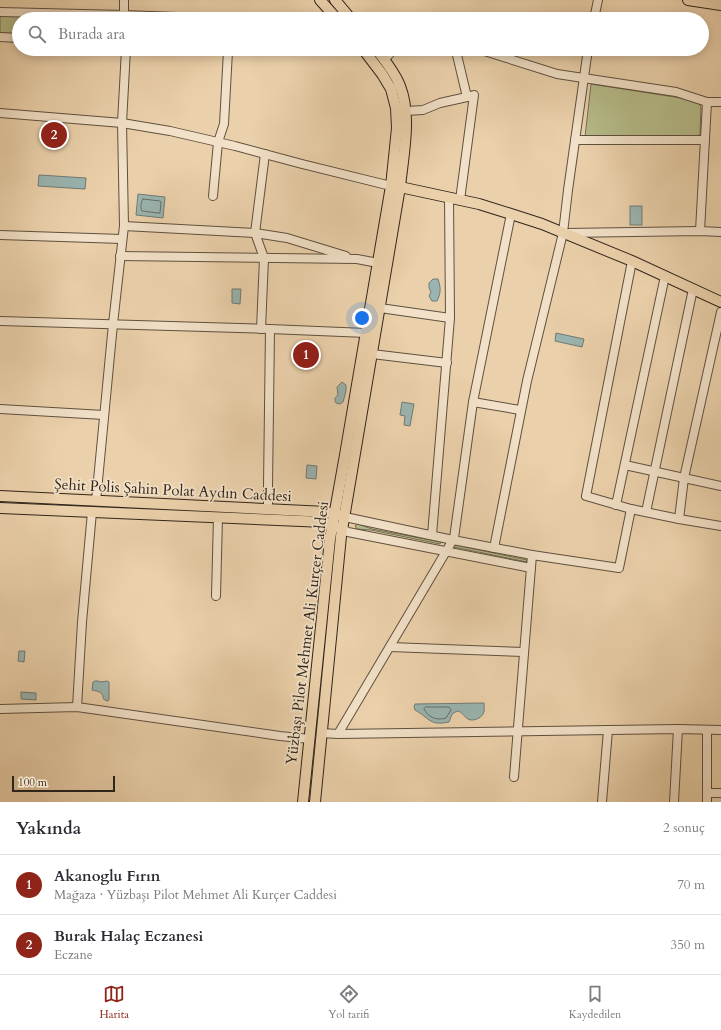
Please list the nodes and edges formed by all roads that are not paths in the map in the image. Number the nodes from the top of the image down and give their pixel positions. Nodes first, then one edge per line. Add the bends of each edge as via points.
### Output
1 (124, 0) edge
2 (320, 0) edge
3 (335, 0) edge
4 (598, 0) edge
5 (688, 0) edge
6 (721, 5) edge
7 (0, 12) edge
8 (12, 12) edge
9 (124, 12) edge
10 (331, 12) edge
11 (345, 12) edge
12 (595, 12) edge
13 (0, 37) edge
14 (12, 38) edge
15 (126, 56) edge
16 (228, 56) edge
17 (368, 56) edge
18 (381, 56) edge
19 (388, 56) edge
20 (457, 56) edge
21 (500, 56) edge
22 (587, 56) edge
23 (384, 60) junction
24 (584, 78) junction
25 (467, 97) junction
26 (707, 102) junction
27 (721, 102) edge
28 (406, 111) junction
29 (0, 114) edge
30 (122, 123) junction
31 (575, 140) junction
32 (705, 140) junction
33 (218, 142) junction
34 (265, 154) junction
35 (395, 187) junction
36 (213, 196) dead end
37 (449, 197) junction
38 (460, 200) junction
39 (511, 214) junction
40 (124, 226) junction
41 (700, 231) junction
42 (721, 232) edge
43 (255, 233) junction
44 (563, 233) junction
45 (0, 235) edge
46 (122, 239) junction
47 (120, 256) junction
48 (264, 258) junction
49 (357, 259) junction
50 (632, 261) junction
51 (378, 263) junction
52 (664, 276) junction
53 (693, 289) junction
54 (721, 302) edge
55 (380, 308) junction
56 (721, 312) edge
57 (450, 318) junction
58 (0, 321) edge
59 (113, 324) junction
60 (261, 329) junction
61 (270, 329) junction
62 (366, 333) junction
63 (372, 354) junction
64 (446, 363) junction
65 (472, 402) junction
66 (0, 409) edge
67 (520, 410) junction
68 (104, 415) junction
69 (625, 465) junction
70 (654, 471) junction
71 (684, 478) junction
72 (721, 486) edge
73 (0, 496) edge
74 (96, 500) junction
75 (616, 505) junction
76 (0, 508) edge
77 (631, 509) junction
78 (268, 510) junction
79 (92, 512) junction
80 (646, 512) junction
81 (340, 516) junction
82 (218, 517) junction
83 (679, 519) junction
84 (333, 525) junction
85 (721, 525) edge
86 (343, 529) junction
87 (432, 535) junction
88 (453, 540) junction
89 (494, 548) junction
90 (446, 551) junction
91 (532, 555) junction
92 (531, 568) junction
93 (216, 596) dead end
94 (390, 647) junction
95 (524, 652) junction
96 (77, 707) junction
97 (0, 709) edge
98 (678, 729) junction
99 (608, 730) junction
100 (707, 730) junction
101 (721, 730) edge
102 (518, 732) junction
103 (322, 733) junction
104 (338, 734) junction
105 (310, 739) junction
106 (514, 777) dead end
107 (707, 793) junction
108 (721, 793) edge
109 (304, 802) edge
110 (315, 802) edge
111 (602, 802) edge
112 (674, 802) edge
113 (707, 802) edge

1 - 9 street
2 - 10 main road
3 - 11 main road
4 - 12 street
5 - 6 main road
7 - 8 street
13 - 14 street
15 - 30 street
16 - 33 street via 224,124
17 - 35 main road, Yüzbaşı Pilot Mehmet Ali Kurçer Caddesi via 391,89 396,108
18 - 23 main road, Yüzbaşı Pilot Mehmet Ali Kurçer Caddesi
19 - 23 street
20 - 25 street
21 - 24 street via 557,74
22 - 24 street
23 - 28 main road, Yüzbaşı Pilot Mehmet Ali Kurçer Caddesi via 400,84
24 - 26 street via 676,92
24 - 31 street
25 - 28 street via 422,110
25 - 38 street via 474,95
26 - 27 street
26 - 32 street
28 - 35 main road, Yüzbaşı Pilot Mehmet Ali Kurçer Caddesi via 406,130
29 - 30 street
30 - 33 street
30 - 40 street
31 - 32 street
31 - 44 street
32 - 41 street
33 - 34 street
33 - 36 street
34 - 35 street
34 - 43 street
35 - 37 main road
35 - 51 main road, Yüzbaşı Pilot Mehmet Ali Kurçer Caddesi
35 - 55 main road, Yüzbaşı Pilot Mehmet Ali Kurçer Caddesi
37 - 38 main road
37 - 57 street
38 - 39 main road
39 - 44 main road
39 - 65 street
40 - 43 street
40 - 46 street
41 - 42 street
41 - 44 street
43 - 48 street
43 - 49 street via 287,238
44 - 50 main road
44 - 67 street
45 - 46 street
46 - 47 street
47 - 48 street
47 - 59 street
48 - 49 street
48 - 60 street
49 - 51 street
50 - 52 main road
50 - 75 street via 586,496
51 - 62 main road, Yüzbaşı Pilot Mehmet Ali Kurçer Caddesi
52 - 53 main road
52 - 69 street
53 - 54 main road
53 - 70 street
55 - 57 street
55 - 63 main road, Yüzbaşı Pilot Mehmet Ali Kurçer Caddesi
56 - 71 street
57 - 64 street
58 - 59 street
59 - 60 street
59 - 68 street
60 - 61 street
61 - 62 street
61 - 78 street
62 - 81 main road, Yüzbaşı Pilot Mehmet Ali Kurçer Caddesi
63 - 64 street
63 - 81 main road, Yüzbaşı Pilot Mehmet Ali Kurçer Caddesi
64 - 87 street
65 - 67 street
65 - 88 street
66 - 68 street
67 - 89 street
68 - 74 street
69 - 70 street
69 - 75 street
70 - 71 street
70 - 80 street
71 - 72 street
71 - 83 street
73 - 74 main road, Şehit Polis Şahin Polat Aydın Caddesi
74 - 78 main road, Şehit Polis Şahin Polat Aydın Caddesi
75 - 77 street
76 - 79 main road, Şehit Polis Şahin Polat Aydın Caddesi
77 - 80 street
77 - 91 street via 619,568
78 - 81 main road, Şehit Polis Şahin Polat Aydın Caddesi via 326,512
79 - 82 main road, Şehit Polis Şahin Polat Aydın Caddesi
79 - 96 street
80 - 83 street
81 - 84 main road, Yüzbaşı Pilot Mehmet Ali Kurçer Caddesi
81 - 86 main road, Yüzbaşı Pilot Mehmet Ali Kurçer Caddesi
81 - 87 street
82 - 84 main road, Şehit Polis Şahin Polat Aydın Caddesi via 325,522
82 - 93 street
83 - 85 street
84 - 86 main road, Şehit Polis Şahin Polat Aydın Caddesi
84 - 105 main road, Yüzbaşı Pilot Mehmet Ali Kurçer Caddesi
86 - 90 street
86 - 103 main road, Yüzbaşı Pilot Mehmet Ali Kurçer Caddesi
87 - 88 street
88 - 89 street
88 - 90 street
89 - 91 street
90 - 92 street
90 - 94 street
91 - 92 street
92 - 95 street
94 - 95 street
94 - 104 street
95 - 102 street
96 - 97 street
96 - 105 street
98 - 99 street
98 - 100 street
98 - 112 street
99 - 102 street
99 - 111 street
100 - 101 street
100 - 107 street
102 - 104 street
102 - 106 street
103 - 104 street
103 - 110 main road, Yüzbaşı Pilot Mehmet Ali Kurçer Caddesi
105 - 109 main road, Yüzbaşı Pilot Mehmet Ali Kurçer Caddesi
107 - 108 street
107 - 113 street

